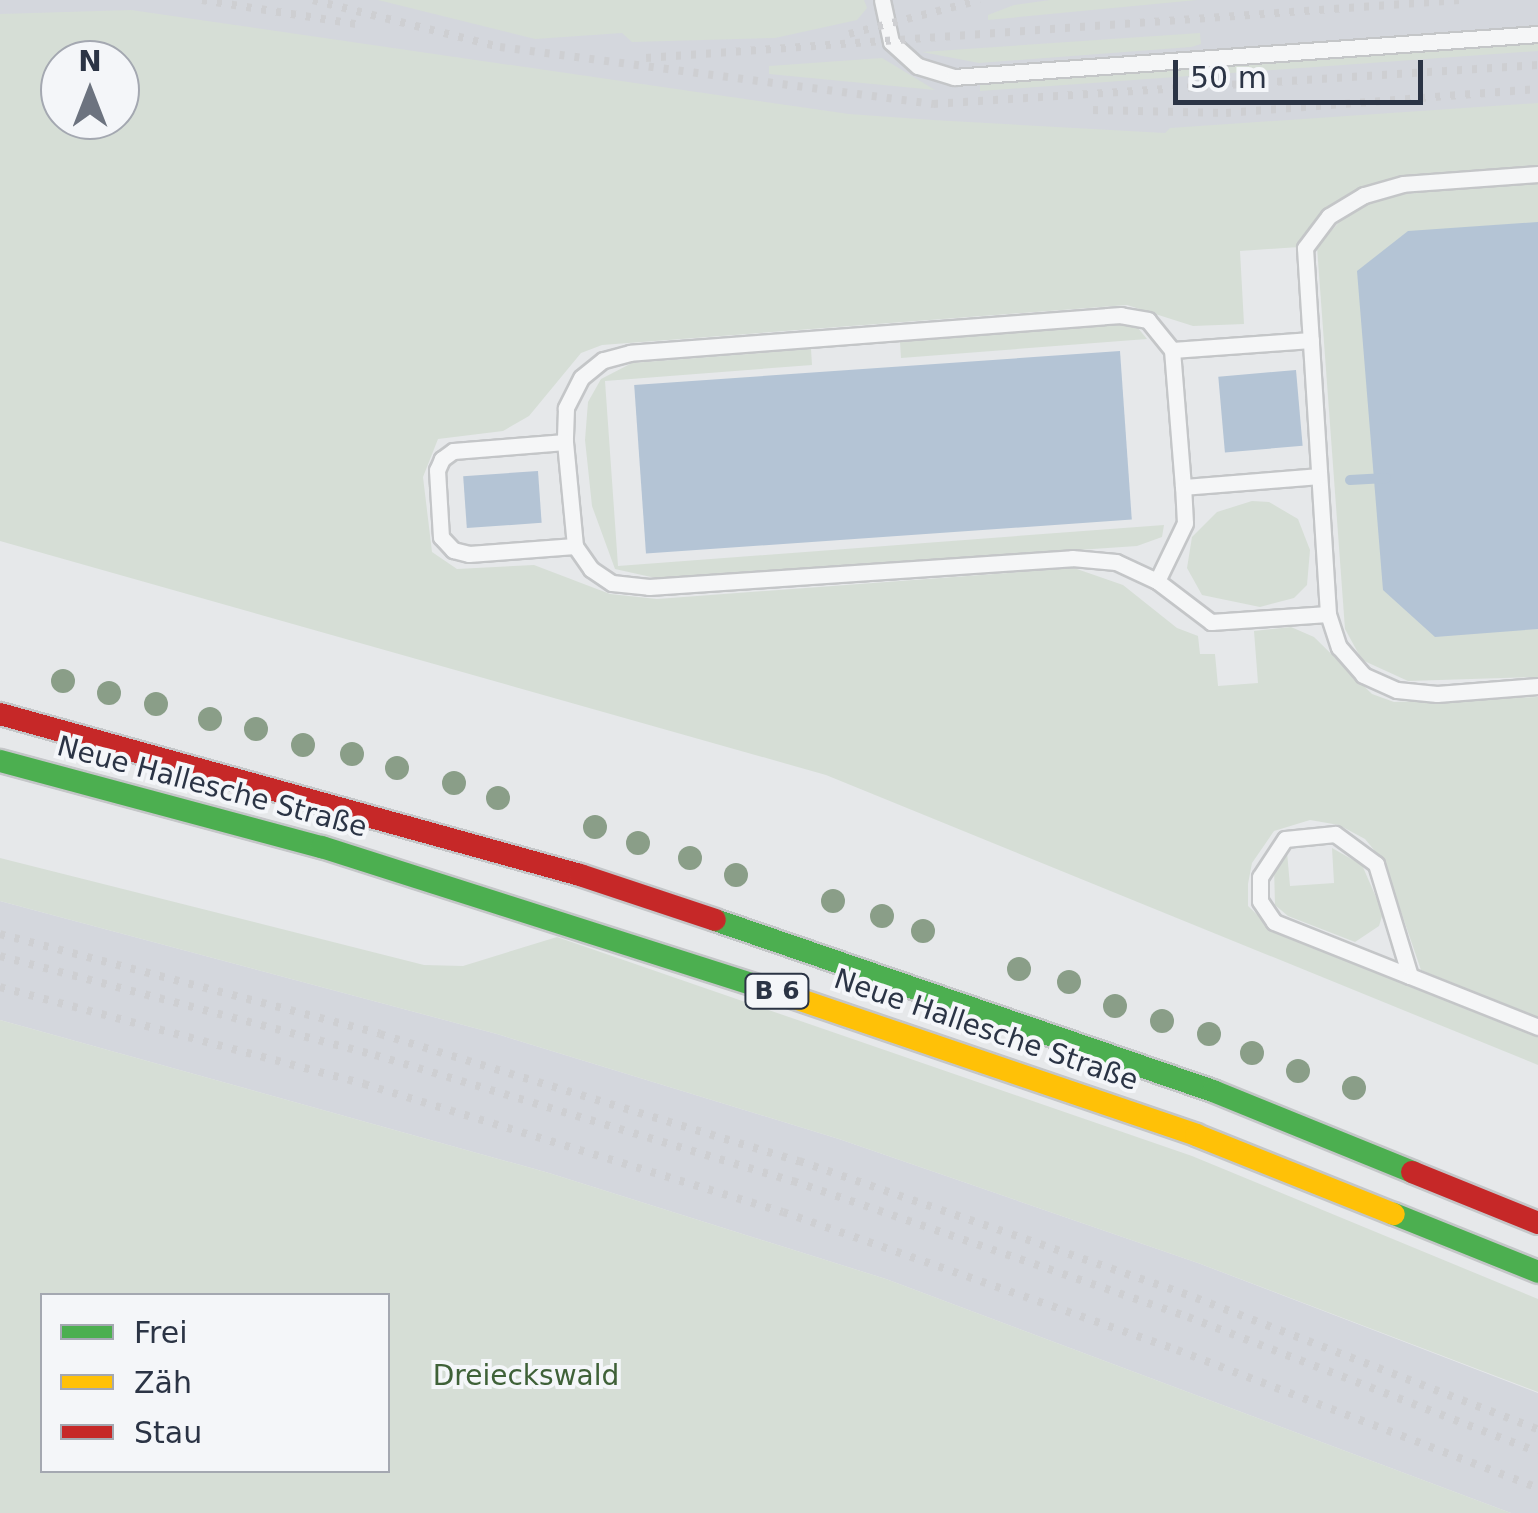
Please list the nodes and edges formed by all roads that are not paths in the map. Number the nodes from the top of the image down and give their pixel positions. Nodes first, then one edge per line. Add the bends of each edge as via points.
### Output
1 (882, 0) edge
2 (1538, 34) edge
3 (1538, 174) edge
4 (1311, 340) junction
5 (1172, 350) junction
6 (565, 442) junction
7 (1319, 476) junction
8 (1183, 486) junction
9 (575, 546) junction
10 (1156, 581) junction
11 (1328, 614) junction
12 (1538, 686) edge
13 (0, 714) edge
14 (0, 761) edge
15 (1410, 976) junction
16 (1538, 1028) edge
17 (1538, 1223) edge
18 (1538, 1272) edge

1 - 2 lane via 891,42 918,66 954,77
3 - 4 lane via 1403,184 1364,194 1330,216 1305,248
4 - 5 lane
4 - 7 lane
5 - 6 lane via 1148,320 1121,315 630,352 603,360 582,378 566,408
5 - 8 lane
6 - 9 lane
6 - 9 lane via 453,451 442,459 442,538 452,550 469,554
7 - 8 lane
7 - 11 lane
8 - 10 lane via 1185,523
9 - 10 lane via 590,569 612,583 649,587 1072,558 1116,562
10 - 11 lane via 1211,622
11 - 12 lane via 1338,647 1363,675 1397,690 1437,694
13 - 17 main road, Neue Hallesche Straße / B 6 via 326,800 881,974 1213,1091
14 - 18 main road, Neue Hallesche Straße / B 6 via 342,852 924,1039 1196,1135
15 - 15 lane via 1274,922 1260,902 1268,857 1285,839 1335,834 1357,846 1387,887
15 - 16 lane

